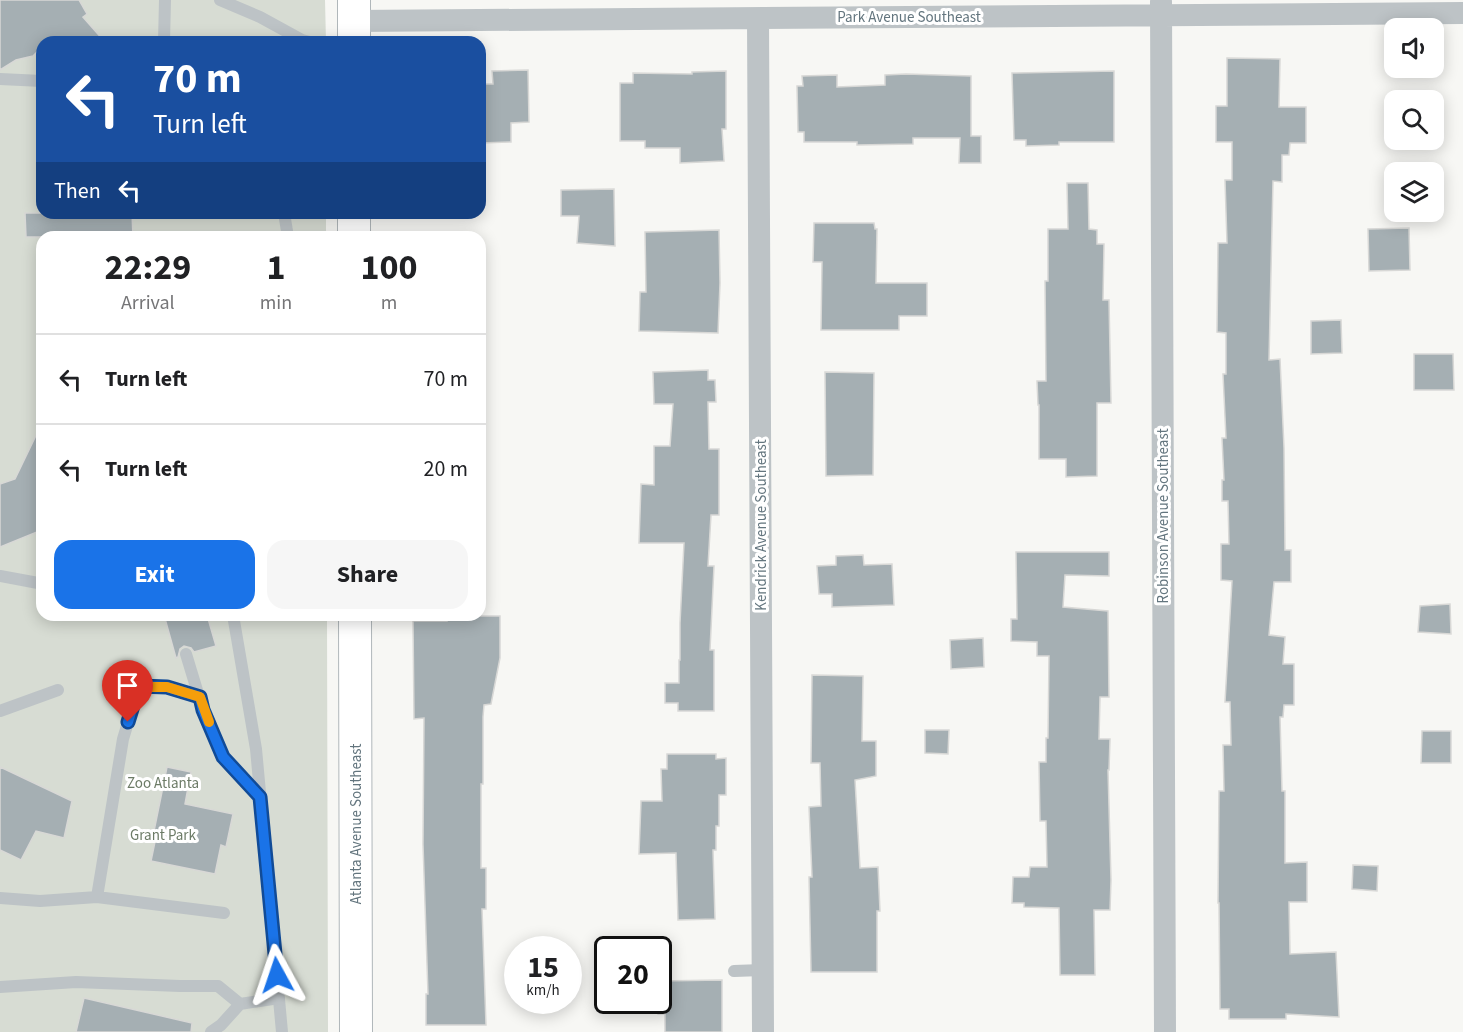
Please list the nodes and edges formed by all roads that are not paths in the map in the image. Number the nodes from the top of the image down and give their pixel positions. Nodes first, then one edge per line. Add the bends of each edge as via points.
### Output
1 (165, 0) edge
2 (220, 0) edge
3 (1161, 8) edge
4 (1463, 13) edge
5 (759, 19) junction
6 (354, 21) edge
7 (164, 36) edge
8 (295, 36) edge
9 (0, 79) edge
10 (36, 81) edge
11 (0, 576) edge
12 (36, 584) edge
13 (234, 621) edge
14 (355, 621) edge
15 (186, 654) dead end
16 (58, 690) dead end
17 (200, 697) junction
18 (0, 711) edge
19 (260, 797) junction
20 (97, 897) junction
21 (0, 898) edge
22 (224, 913) dead end
23 (762, 970) junction
24 (734, 971) dead end
25 (0, 987) edge
26 (279, 998) junction
27 (240, 1004) junction
28 (211, 1032) edge
29 (282, 1032) edge
30 (356, 1032) edge
31 (763, 1032) edge
32 (1165, 1032) edge

1 - 7 lane
2 - 8 lane
3 - 4 street, Park Avenue Southeast
3 - 5 street, Park Avenue Southeast
3 - 32 street, Robinson Avenue Southeast
5 - 6 street, Park Avenue Southeast
5 - 23 street, Kendrick Avenue Southeast
9 - 10 lane
11 - 12 lane
13 - 19 lane via 256,749
14 - 30 street, Atlanta Avenue Southeast
15 - 17 lane
16 - 18 lane
17 - 19 lane via 223,757
17 - 20 lane via 167,687 139,686 123,740
19 - 26 lane
20 - 21 lane via 40,901
20 - 22 lane
23 - 24 lane
23 - 31 street, Kendrick Avenue Southeast
25 - 27 lane via 76,982 218,986
26 - 27 lane
26 - 29 lane
27 - 28 lane

